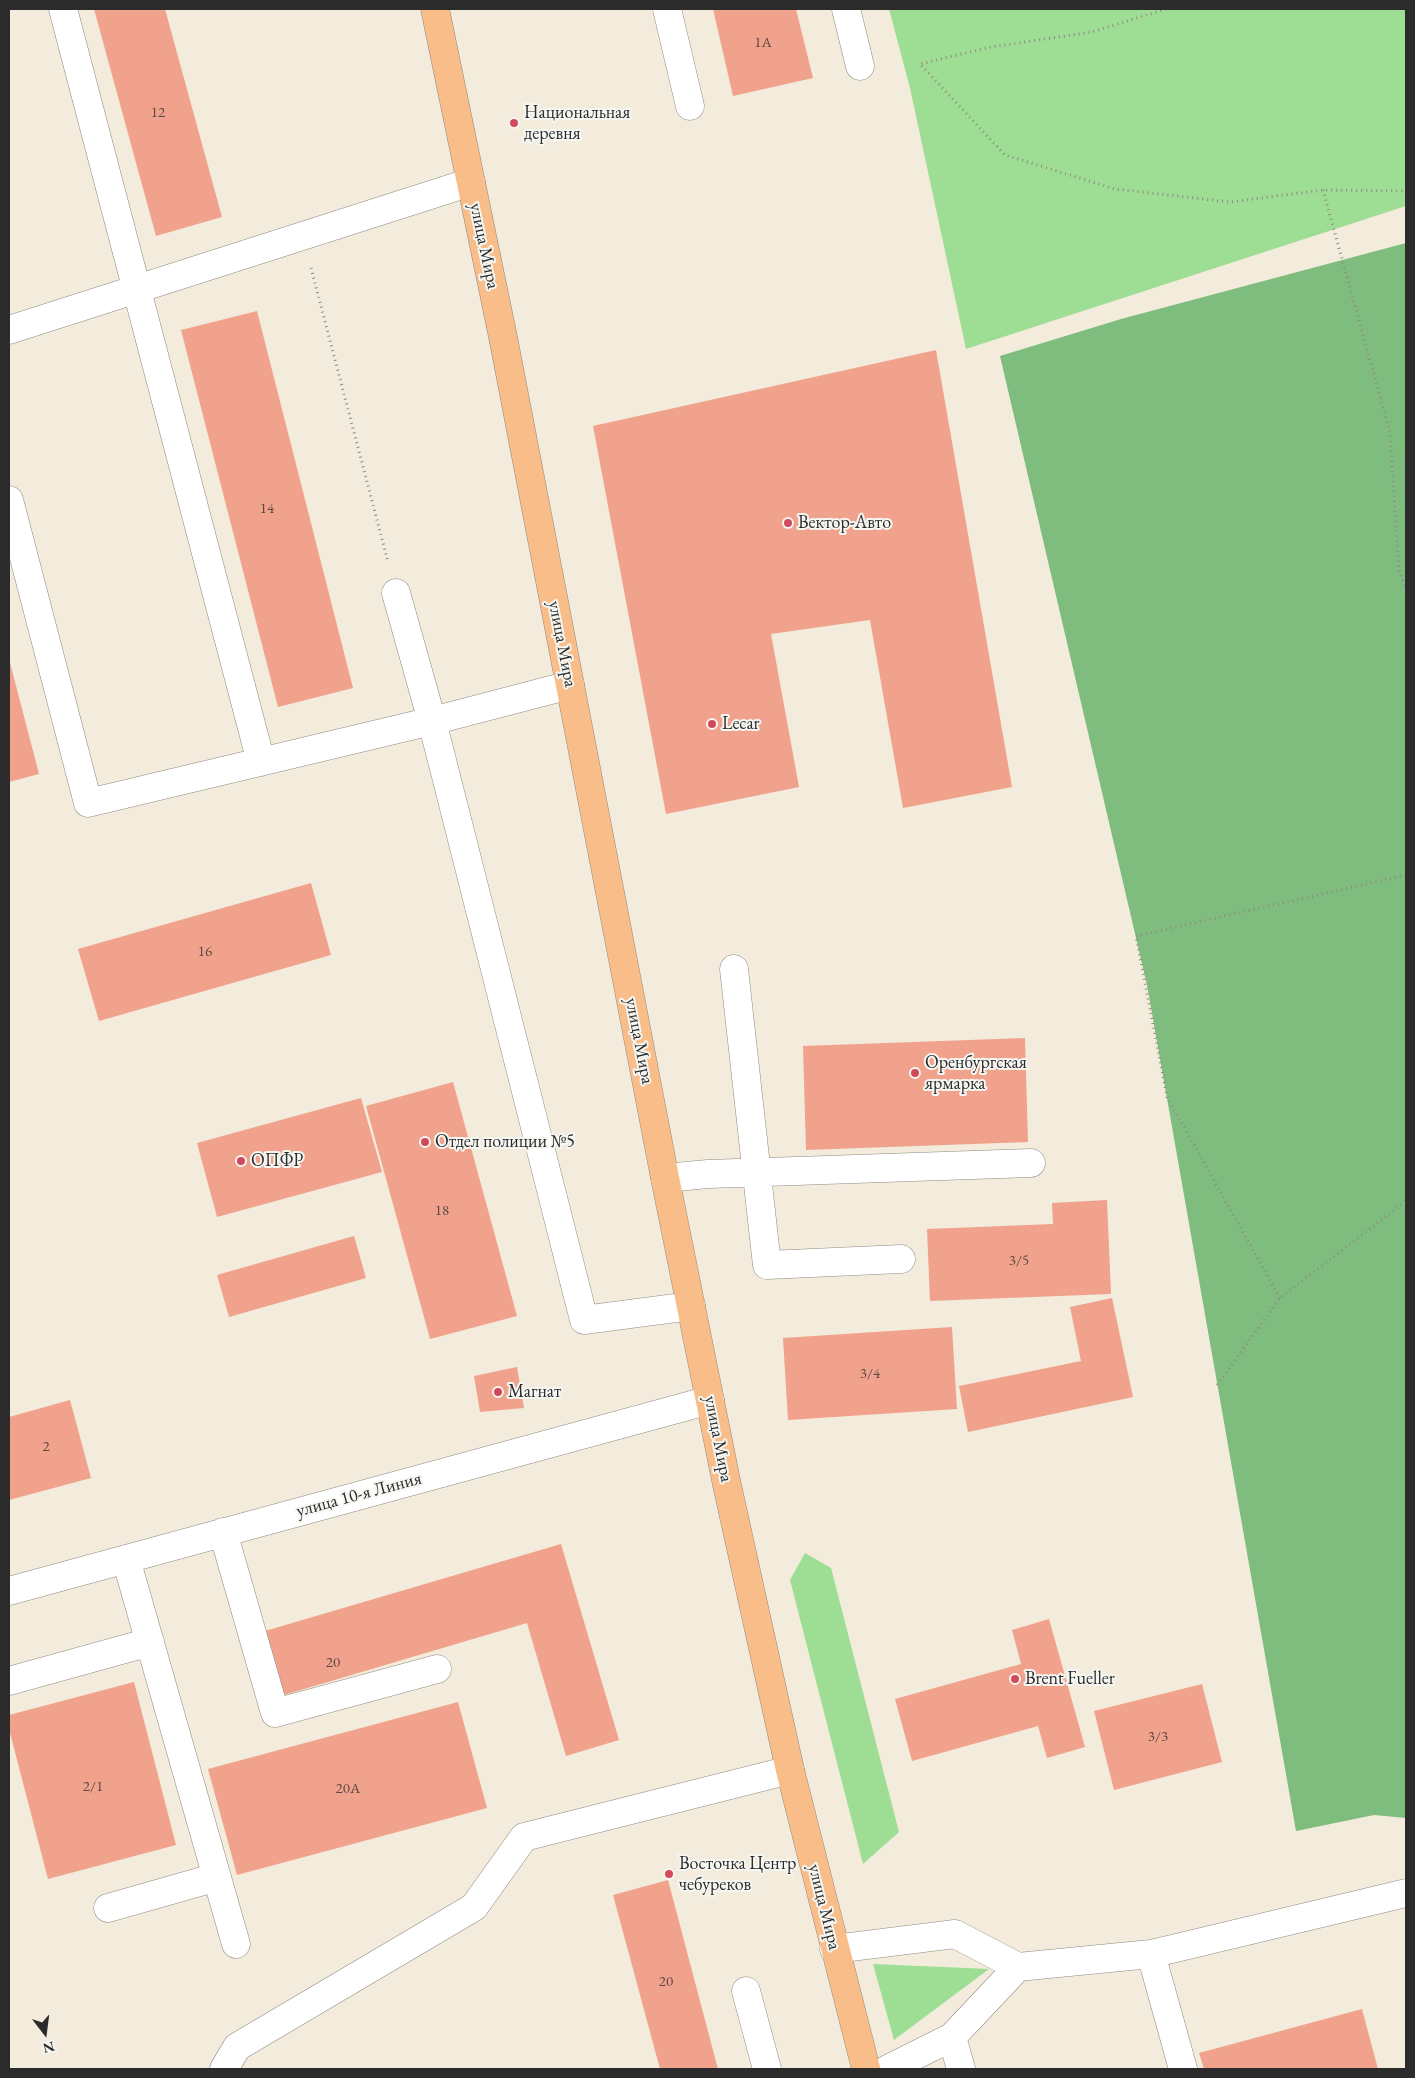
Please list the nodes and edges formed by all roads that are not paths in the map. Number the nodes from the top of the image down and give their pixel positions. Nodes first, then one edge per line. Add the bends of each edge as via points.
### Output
1 (63, 9) edge
2 (435, 9) edge
3 (667, 9) edge
4 (846, 9) edge
5 (860, 66) dead end
6 (690, 106) dead end
7 (471, 182) junction
8 (137, 289) junction
9 (9, 330) edge
10 (9, 500) edge
11 (396, 593) road end
12 (570, 685) junction
13 (432, 721) junction
14 (261, 762) junction
15 (734, 969) dead end
16 (1031, 1163) dead end
17 (757, 1172) junction
18 (665, 1178) junction
19 (901, 1259) dead end
20 (691, 1306) junction
21 (710, 1400) junction
22 (223, 1532) junction
23 (126, 1559) junction
24 (9, 1591) edge
25 (150, 1642) junction
26 (437, 1669) dead end
27 (9, 1681) edge
28 (790, 1770) junction
29 (217, 1877) junction
30 (1406, 1893) edge
31 (108, 1908) dead end
32 (236, 1944) dead end
33 (834, 1949) junction
34 (1151, 1954) junction
35 (1018, 1967) junction
36 (746, 1991) dead end
37 (952, 2037) junction
38 (224, 2069) edge
39 (767, 2069) edge
40 (866, 2069) edge
41 (888, 2069) edge
42 (961, 2069) edge
43 (1183, 2069) edge

1 - 8 street
2 - 7 main road, улица Мира
3 - 6 street
4 - 5 street
7 - 8 street
7 - 12 main road, улица Мира
8 - 9 street
8 - 14 street
10 - 14 street via 88,803
11 - 13 street
12 - 13 street
12 - 18 main road, улица Мира
13 - 14 street
13 - 20 street via 584,1320
15 - 17 street
16 - 17 street
17 - 18 street
17 - 19 street via 767,1265
18 - 20 main road, улица Мира
20 - 21 main road, улица Мира
21 - 22 street, улица 10-я Линия
21 - 28 main road, улица Мира
22 - 23 street, улица 10-я Линия
22 - 26 street via 275,1713
23 - 24 street, улица 10-я Линия
23 - 25 street
25 - 27 street
25 - 29 street
28 - 33 main road, улица Мира
28 - 38 street via 524,1837 474,1908 237,2047
29 - 31 street
29 - 32 street
30 - 34 street
33 - 35 street via 954,1934
33 - 40 main road, улица Мира
34 - 35 street
34 - 43 street
35 - 37 street
36 - 39 street
37 - 41 street
37 - 42 street

